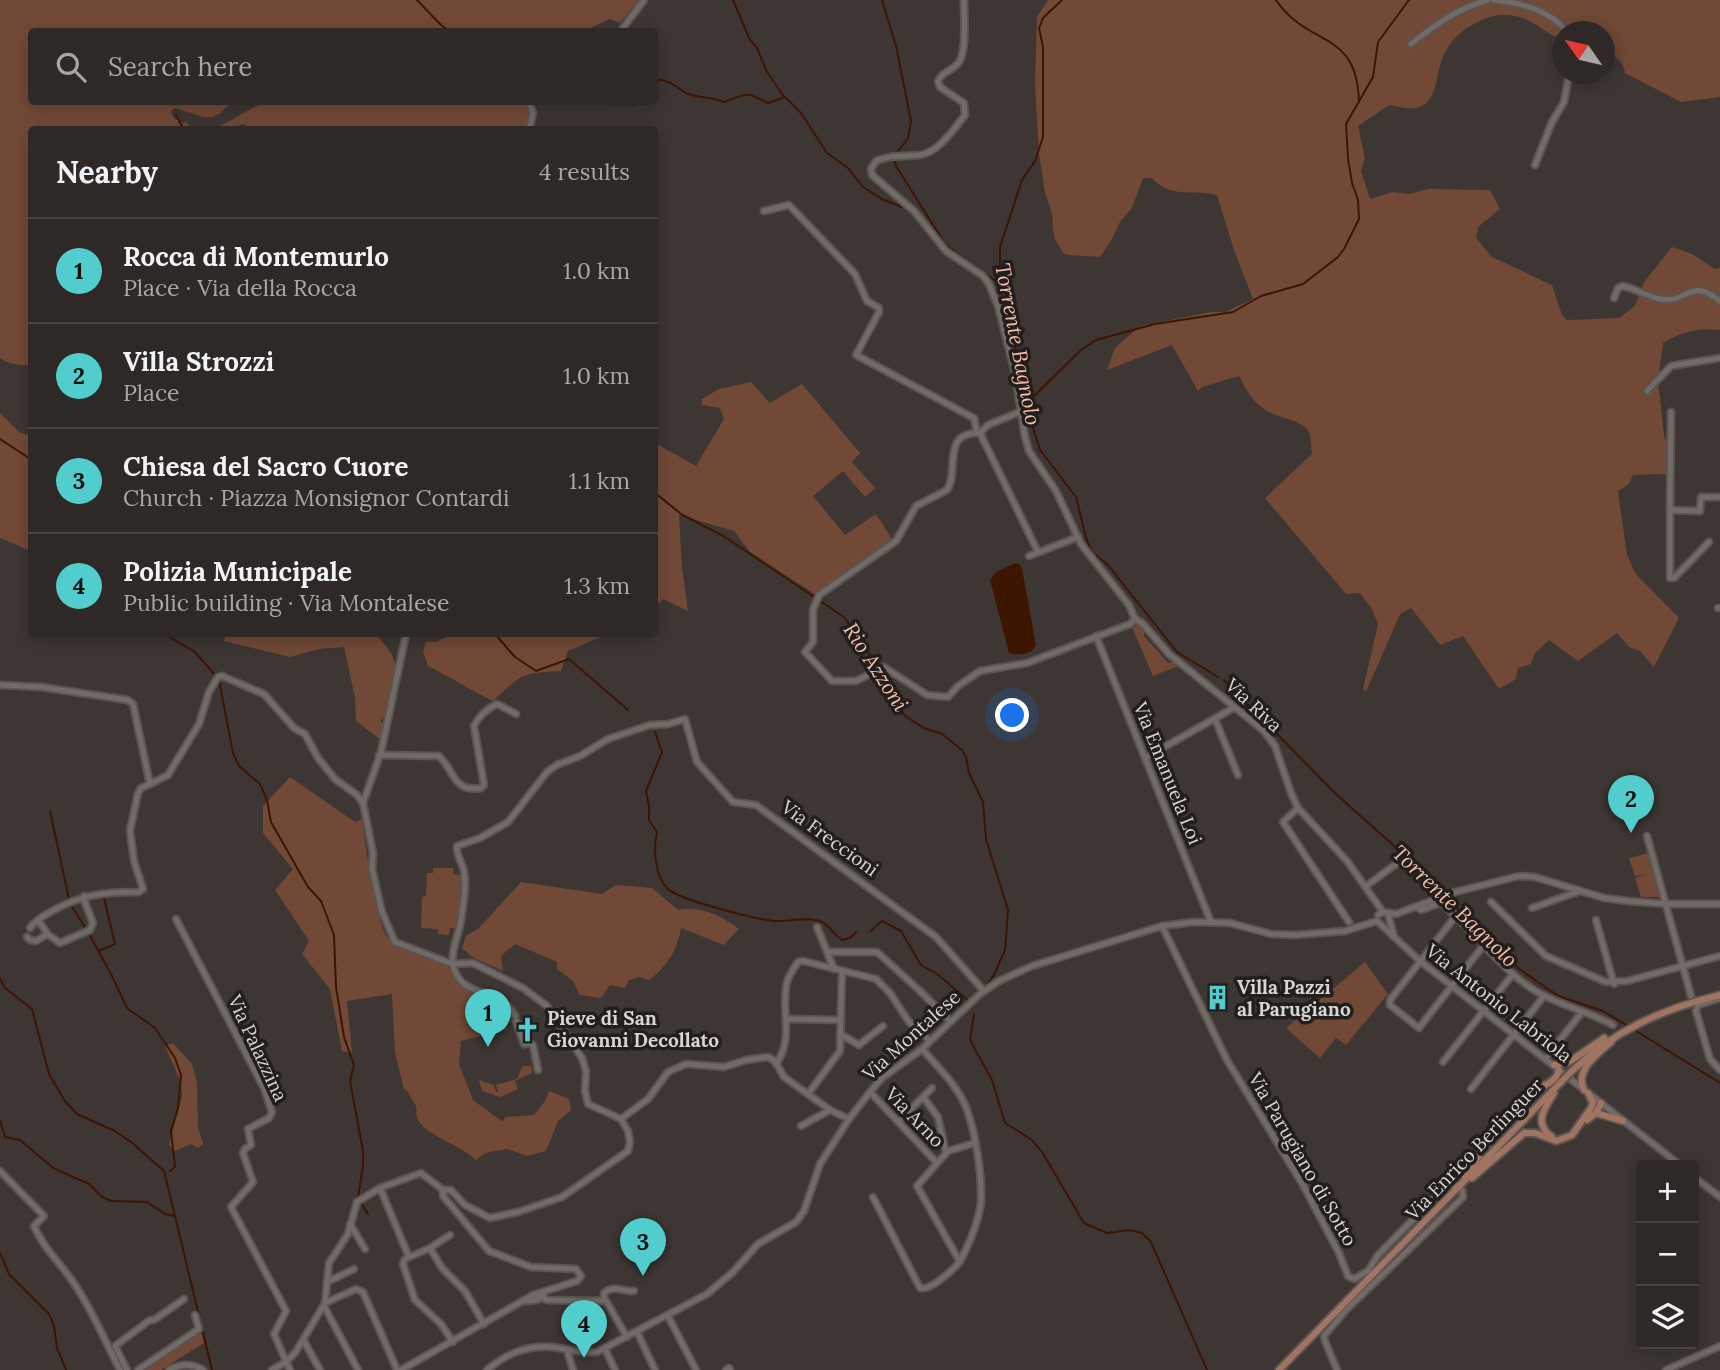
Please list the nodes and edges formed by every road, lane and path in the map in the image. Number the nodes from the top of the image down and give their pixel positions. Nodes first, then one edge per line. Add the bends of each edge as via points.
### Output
1 (645, 0) edge
2 (964, 0) edge
3 (1488, 0) edge
4 (1494, 0) edge
5 (1558, 21) edge
6 (623, 28) edge
7 (1411, 44) dead end
8 (1567, 84) edge
9 (531, 105) edge
10 (530, 126) edge
11 (1535, 165) dead end
12 (764, 211) dead end
13 (1614, 298) dead end
14 (1720, 301) edge
15 (1720, 358) edge
16 (1647, 391) dead end
17 (1022, 411) junction
18 (1671, 412) dead end
19 (974, 418) junction
20 (988, 425) junction
21 (978, 433) junction
22 (1720, 497) edge
23 (1670, 510) junction
24 (1077, 537) junction
25 (1709, 542) dead end
26 (1038, 552) junction
27 (1029, 556) dead end
28 (1135, 619) junction
29 (1096, 636) junction
30 (405, 637) edge
31 (0, 685) edge
32 (1235, 707) junction
33 (516, 714) dead end
34 (1215, 719) junction
35 (379, 755) junction
36 (1145, 758) junction
37 (1238, 775) dead end
38 (150, 784) junction
39 (363, 803) junction
40 (1298, 808) junction
41 (1647, 836) dead end
42 (1400, 861) dead end
43 (1365, 887) junction
44 (1580, 891) junction
45 (85, 896) junction
46 (1491, 902) dead end
47 (1666, 904) junction
48 (1720, 904) edge
49 (1416, 907) junction
50 (1532, 908) dead end
51 (1382, 916) junction
52 (1455, 917) junction
53 (176, 919) dead end
54 (38, 920) junction
55 (1596, 920) dead end
56 (1211, 922) junction
57 (1349, 922) dead end
58 (1386, 925) junction
59 (1162, 926) junction
60 (817, 927) dead end
61 (30, 929) dead end
62 (50, 936) dead end
63 (27, 937) dead end
64 (1483, 946) junction
65 (827, 952) junction
66 (1720, 956) edge
67 (1420, 961) junction
68 (452, 964) junction
69 (1683, 965) junction
70 (834, 969) junction
71 (842, 971) junction
72 (1513, 974) junction
73 (1614, 984) junction
74 (1451, 986) junction
75 (984, 991) junction
76 (1544, 996) junction
77 (1691, 996) dead end
78 (1720, 997) edge
79 (1676, 1007) junction
80 (1483, 1010) junction
81 (1696, 1011) junction
82 (1582, 1012) junction
83 (788, 1019) junction
84 (840, 1020) junction
85 (951, 1022) junction
86 (1613, 1025) dead end
87 (883, 1026) dead end
88 (1622, 1031) junction
89 (839, 1034) junction
90 (1514, 1034) junction
91 (1615, 1035) junction
92 (930, 1041) junction
93 (922, 1049) junction
94 (1545, 1059) junction
95 (1443, 1062) dead end
96 (1569, 1062) junction
97 (776, 1063) junction
98 (538, 1070) dead end
99 (1720, 1070) edge
100 (1562, 1072) junction
101 (932, 1088) dead end
102 (1471, 1088) dead end
103 (1586, 1091) junction
104 (870, 1092) junction
105 (808, 1094) junction
106 (923, 1097) junction
107 (1601, 1103) junction
108 (830, 1110) junction
109 (1596, 1114) junction
110 (621, 1119) junction
111 (849, 1119) junction
112 (1623, 1121) junction
113 (898, 1122) junction
114 (801, 1126) dead end
115 (1580, 1126) junction
116 (1560, 1140) junction
117 (975, 1143) junction
118 (946, 1153) junction
119 (1673, 1160) edge
120 (937, 1163) junction
121 (0, 1171) edge
122 (1699, 1181) edge
123 (1460, 1187) junction
124 (380, 1188) junction
125 (443, 1190) junction
126 (873, 1197) dead end
127 (1720, 1198) edge
128 (350, 1224) junction
129 (450, 1235) dead end
130 (430, 1248) junction
131 (365, 1249) dead end
132 (409, 1257) junction
133 (960, 1262) junction
134 (355, 1269) dead end
135 (327, 1282) junction
136 (634, 1291) dead end
137 (542, 1293) junction
138 (184, 1299) dead end
139 (604, 1300) junction
140 (324, 1305) junction
141 (195, 1315) dead end
142 (668, 1316) junction
143 (484, 1324) junction
144 (637, 1332) junction
145 (627, 1337) junction
146 (304, 1341) junction
147 (453, 1342) junction
148 (1720, 1346) edge
149 (605, 1349) junction
150 (567, 1350) junction
151 (286, 1362) junction
152 (496, 1363) junction
153 (120, 1370) edge
154 (127, 1370) edge
155 (138, 1370) edge
156 (169, 1370) edge
157 (203, 1370) edge
158 (272, 1370) edge
159 (290, 1370) edge
160 (320, 1370) edge
161 (358, 1370) edge
162 (399, 1370) edge
163 (487, 1370) edge
164 (500, 1370) edge
165 (573, 1370) edge
166 (615, 1370) edge
167 (655, 1370) edge
168 (696, 1370) edge
169 (1279, 1370) edge
170 (1337, 1370) edge
171 (1666, 1370) edge

1 - 6 street
2 - 17 street, Via Riva via 962,58 938,80 940,87 964,103 965,116 929,152 876,161 871,169 946,251 989,284
3 - 7 street via 1444,19
4 - 5 street via 1533,9
8 - 11 street via 1564,102
9 - 10 street
12 - 19 street via 789,205 855,274 867,301 879,308 856,355
13 - 14 street via 1623,286 1661,299 1679,299 1699,289
15 - 16 street via 1671,366
17 - 20 street
17 - 24 street, Via Riva via 1029,451 1056,491
18 - 23 street
19 - 20 street
19 - 21 street
20 - 21 street
21 - 26 street
21 - 29 street via 955,444 947,489 916,506 897,541 818,597 813,610 813,642 805,652 834,682 856,681 884,667 927,695 948,698 980,671 1027,663
22 - 23 street via 1701,497 1700,511
23 - 25 street via 1670,578
24 - 26 street
24 - 28 street, Via Riva
26 - 27 street
28 - 29 street
28 - 32 street, Via Riva via 1169,654
29 - 36 street, Via Emanuela Loi
30 - 35 street
31 - 38 street via 128,700 134,704
32 - 34 street
32 - 40 street, Via Riva via 1275,746
33 - 35 street via 498,704 483,713 474,726 484,773 481,788 464,787 456,781 439,756
34 - 36 street
34 - 37 street
35 - 39 street
36 - 56 street, Via Emanuela Loi
38 - 39 street via 168,775 202,718 216,679 222,677 264,695 305,734 335,779
38 - 45 street via 138,793 130,831 143,889
39 - 68 street via 372,869 395,942
40 - 43 street, Via Riva
40 - 57 street via 1283,822
41 - 47 street
42 - 43 street
43 - 51 street, Via Riva
44 - 47 street, Via Montalese
44 - 49 street, Via Montalese via 1519,876
44 - 50 street
45 - 54 street
45 - 62 street via 93,923 90,930 60,943
46 - 73 street via 1546,956
47 - 48 street, Via Montalese
47 - 69 street
49 - 51 street, Via Montalese
49 - 52 street via 1421,910 1441,904
51 - 56 street, Via Montalese via 1345,931 1296,935
51 - 58 street
51 - 58 street
52 - 64 street
52 - 67 street
53 - 151 street, Via Palazzina via 264,1088 272,1112 248,1129 251,1145 243,1153 253,1182 231,1207 286,1311 274,1334
54 - 61 street
54 - 63 street via 46,935 36,941
55 - 73 street
56 - 59 street, Via Montalese
58 - 67 street, Via Antonio Labriola
59 - 75 street, Via Montalese via 1016,971
59 - 123 street, Via Parugiano di Sotto via 1222,1050 1303,1185 1348,1276 1354,1279 1368,1271 1378,1255 1449,1184
60 - 65 street
64 - 72 street
64 - 74 street
65 - 70 street
65 - 85 street via 877,952
66 - 69 street
67 - 74 street, Via Antonio Labriola
67 - 74 street via 1390,1005 1419,1028
68 - 75 street, Via Freccioni via 465,880 457,846 508,822 557,765 608,739 685,719 697,762 729,799 756,804 867,884 936,937
68 - 98 street via 463,984 494,996 512,1010 524,1044 533,1045
68 - 110 street via 473,963 505,978 553,1012 582,1058 588,1104
69 - 73 street
69 - 77 street
70 - 71 street
70 - 83 street via 798,962 787,981
71 - 84 street
71 - 92 street via 876,979
72 - 76 street
72 - 80 street
74 - 80 street, Via Antonio Labriola
75 - 85 street, Via Montalese
76 - 82 street
76 - 90 street
78 - 79 main road, Via Enrico Berlinguer
78 - 81 street via 1698,1005
79 - 81 street
79 - 88 main road, Via Enrico Berlinguer
80 - 90 street, Via Antonio Labriola
80 - 95 street
81 - 99 street via 1710,1059
82 - 86 street
82 - 94 street
83 - 84 street
83 - 97 street via 785,1047
84 - 89 street
85 - 92 street, Via Montalese
87 - 89 street via 863,1043
88 - 91 main road, Via Enrico Berlinguer
88 - 96 main road
89 - 105 street via 840,1051
90 - 94 street, Via Antonio Labriola
90 - 102 street
91 - 100 main road, Via Enrico Berlinguer
91 - 103 main road via 1581,1076
92 - 93 street, Via Montalese
93 - 104 street, Via Montalese
93 - 117 street via 963,1101
94 - 100 street, Via Antonio Labriola
96 - 100 main road
96 - 100 main road
97 - 105 street via 782,1074
97 - 110 street via 768,1057 724,1068 686,1063 668,1072 648,1099
100 - 103 street, Via Antonio Labriola
100 - 116 main road via 1541,1118 1546,1132
100 - 123 main road, Via Enrico Berlinguer
100 - 123 main road via 1535,1092 1477,1159
101 - 106 street
103 - 107 street, Via Antonio Labriola
103 - 115 main road via 1592,1105
104 - 111 street, Via Montalese
104 - 113 street, Via Arno
105 - 108 street
106 - 113 street
106 - 118 street via 938,1117
107 - 109 main road
107 - 112 street, Via Antonio Labriola
108 - 111 street
108 - 114 street
109 - 112 main road
109 - 115 main road
110 - 125 street via 628,1131 628,1150 562,1197 490,1217 465,1205 451,1190
111 - 142 street, Via Montalese via 816,1172 800,1217 756,1246 707,1294
112 - 119 street, Via Antonio Labriola
113 - 120 street, Via Arno
115 - 116 main road
116 - 123 main road via 1524,1133
117 - 118 street
117 - 133 street via 981,1204
118 - 120 street
120 - 133 street via 917,1186
121 - 153 street via 44,1216 34,1226 42,1244 79,1290
122 - 127 street
123 - 169 main road, Via Enrico Berlinguer
123 - 170 street via 1463,1197 1324,1336
124 - 125 street via 421,1173
124 - 128 street via 360,1200
124 - 132 street
125 - 137 street via 443,1196 489,1251 524,1266 580,1273 579,1280
126 - 133 street via 920,1288 928,1288
128 - 131 street
128 - 135 street via 331,1259
129 - 130 street
130 - 132 street
130 - 143 street via 442,1268 466,1291
132 - 147 street via 403,1262 415,1300 442,1324
134 - 135 street
135 - 140 street
136 - 139 street via 607,1289
137 - 139 street via 549,1300
137 - 143 street via 537,1300 525,1301
138 - 154 street via 115,1346
139 - 145 street
140 - 146 street
140 - 161 street
140 - 162 street via 362,1290
141 - 155 street via 199,1329
142 - 144 street, Via Montalese
142 - 168 street
143 - 147 street
144 - 145 street, Via Montalese
144 - 167 street
145 - 149 street, Via Montalese
146 - 151 street
146 - 160 street
147 - 162 street
148 - 171 street
149 - 150 street, Via Montalese via 597,1353
149 - 166 street
150 - 152 street, Via Montalese via 531,1348
150 - 165 street
151 - 158 street
151 - 159 street
152 - 163 street, Via Montalese
152 - 164 street
156 - 157 street via 188,1365

